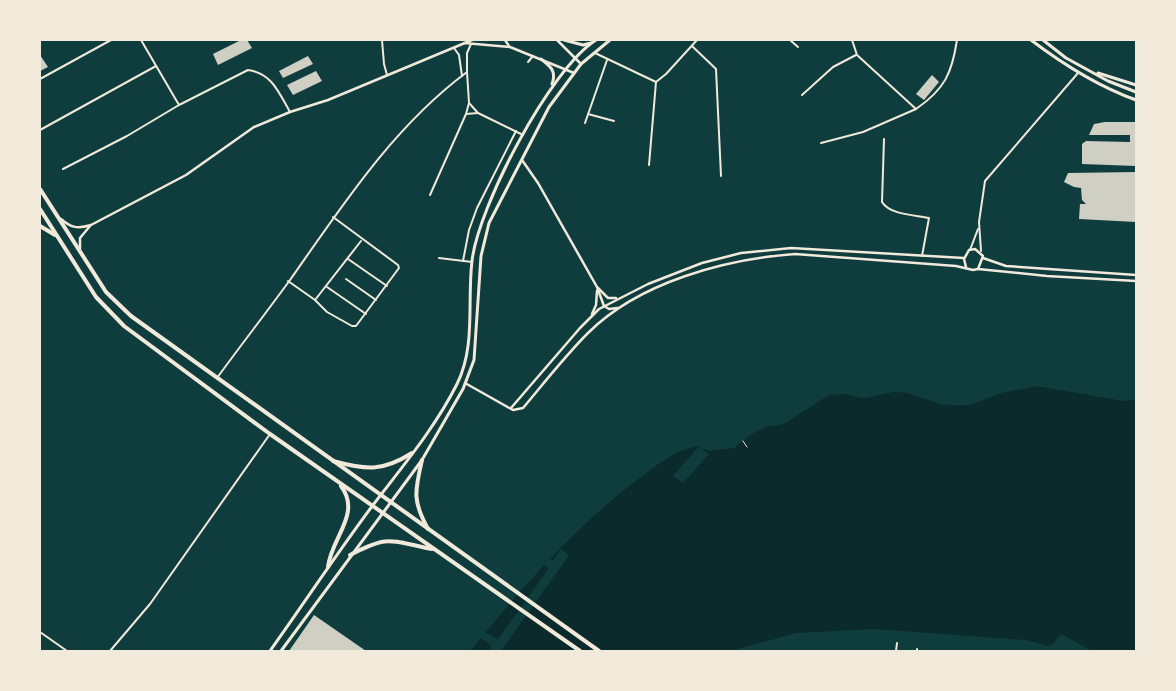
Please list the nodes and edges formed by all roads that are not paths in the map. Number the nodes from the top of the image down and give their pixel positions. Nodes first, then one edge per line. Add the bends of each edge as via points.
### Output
1 (111, 40) edge
2 (141, 40) edge
3 (382, 40) edge
4 (506, 40) edge
5 (556, 40) edge
6 (564, 40) edge
7 (596, 40) edge
8 (610, 40) edge
9 (698, 40) edge
10 (790, 40) edge
11 (852, 40) edge
12 (957, 40) edge
13 (1031, 40) edge
14 (1043, 40) edge
15 (471, 42) edge
16 (591, 43) junction
17 (692, 46) junction
18 (453, 47) junction
19 (510, 47) junction
20 (798, 47) dead end
21 (593, 52) junction
22 (857, 55) junction
23 (532, 56) junction
24 (575, 57) junction
25 (540, 59) junction
26 (607, 60) junction
27 (528, 62) dead end
28 (581, 64) junction
29 (156, 66) junction
30 (566, 69) junction
31 (467, 72) junction
32 (1095, 72) junction
33 (574, 73) junction
34 (1078, 73) junction
35 (387, 75) junction
36 (462, 76) junction
37 (40, 79) edge
38 (656, 82) junction
39 (1136, 85) edge
40 (550, 89) junction
41 (1136, 92) edge
42 (802, 95) dead end
43 (1136, 100) edge
44 (469, 103) junction
45 (179, 105) junction
46 (916, 109) junction
47 (290, 112) junction
48 (478, 113) junction
49 (466, 114) junction
50 (588, 114) junction
51 (614, 121) dead end
52 (585, 123) dead end
53 (40, 130) edge
54 (516, 130) junction
55 (523, 135) junction
56 (884, 139) dead end
57 (821, 143) dead end
58 (521, 159) junction
59 (650, 164) dead end
60 (63, 169) dead end
61 (721, 176) dead end
62 (40, 190) edge
63 (430, 195) dead end
64 (40, 209) edge
65 (58, 216) junction
66 (333, 217) junction
67 (91, 225) junction
68 (40, 226) edge
69 (979, 227) junction
70 (54, 235) junction
71 (361, 240) junction
72 (970, 250) junction
73 (980, 251) junction
74 (922, 257) junction
75 (438, 258) dead end
76 (964, 258) junction
77 (983, 258) junction
78 (348, 259) junction
79 (85, 260) junction
80 (464, 261) junction
81 (472, 262) junction
82 (966, 267) junction
83 (978, 269) junction
84 (1136, 275) edge
85 (346, 279) dead end
86 (1136, 280) edge
87 (288, 281) junction
88 (387, 286) junction
89 (327, 287) junction
90 (597, 287) junction
91 (617, 298) junction
92 (315, 300) junction
93 (376, 300) junction
94 (604, 306) junction
95 (621, 306) junction
96 (366, 314) junction
97 (590, 317) junction
98 (217, 378) junction
99 (465, 383) junction
100 (511, 408) junction
101 (270, 434) junction
102 (412, 453) junction
103 (422, 460) junction
104 (331, 461) junction
105 (337, 481) junction
106 (380, 496) junction
107 (389, 502) junction
108 (372, 506) junction
109 (381, 512) junction
110 (429, 530) junction
111 (434, 549) junction
112 (350, 555) junction
113 (328, 567) junction
114 (40, 632) edge
115 (896, 643) dead end
116 (67, 651) edge
117 (110, 651) edge
118 (270, 651) edge
119 (281, 651) edge
120 (580, 651) edge
121 (599, 651) edge
122 (896, 651) edge

1 - 37 street
2 - 29 street
3 - 35 street
4 - 19 street
5 - 24 street
6 - 16 main road via 583,45
7 - 16 main road
8 - 21 main road
9 - 17 street
10 - 20 street
11 - 22 street
12 - 46 street via 952,70 937,91
13 - 34 main road
14 - 32 main road via 1066,58
15 - 18 street
15 - 19 street
15 - 31 street
16 - 24 main road
17 - 38 street
17 - 61 street via 716,69
18 - 35 street
18 - 36 street via 459,55
19 - 23 street
21 - 26 street
21 - 28 main road
22 - 42 street via 834,67
22 - 46 street
23 - 25 street
23 - 27 street
24 - 28 street
24 - 30 main road
25 - 30 street
25 - 40 main road via 554,72
26 - 38 street
26 - 50 street
28 - 33 main road
29 - 45 street
29 - 53 street
30 - 33 street
30 - 40 main road
31 - 36 street
31 - 44 street
32 - 39 main road
32 - 41 main road
33 - 58 main road via 549,107
34 - 43 main road
34 - 69 street via 985,181
35 - 47 street
36 - 66 street via 398,135
38 - 59 street
40 - 55 main road
44 - 48 street
44 - 49 street
45 - 47 street via 248,70 257,71 270,80
45 - 60 street
46 - 57 street via 863,132
47 - 67 street via 254,128 186,175
48 - 49 street
48 - 54 street
49 - 63 street
50 - 51 street
50 - 52 street
54 - 55 street
54 - 80 street via 477,208 469,230
55 - 81 main road via 482,220
56 - 74 street via 882,202 894,211 929,218
58 - 90 street
58 - 99 main road via 482,244 474,360
62 - 65 highway
64 - 70 highway
65 - 67 street via 70,227
65 - 79 highway
66 - 71 street
66 - 87 street
67 - 79 street via 80,238 79,246
68 - 70 highway
69 - 72 street
69 - 73 street
70 - 101 highway via 96,297 124,326
71 - 78 street
71 - 88 street via 399,267
72 - 73 street
72 - 76 street
73 - 77 street
74 - 76 street
74 - 91 street via 820,248 760,250 702,263
75 - 80 street
76 - 82 street
77 - 83 street
77 - 84 street via 1006,266
78 - 88 street
78 - 89 street
79 - 98 highway via 106,292 131,316
80 - 81 street
81 - 102 main road via 464,365 446,404
82 - 83 street
82 - 95 street via 825,256 769,256 741,260 693,274
83 - 86 street
85 - 93 street
87 - 92 street
87 - 98 street
88 - 93 street
89 - 92 street
89 - 96 street
90 - 91 street via 608,298
90 - 94 street
90 - 97 street via 596,305
91 - 94 street
92 - 96 street via 327,312 352,326 359,324
93 - 96 street
94 - 95 street via 609,309
94 - 97 street
95 - 100 street via 597,325 523,408
97 - 100 street
98 - 104 highway
99 - 100 street
99 - 103 main road
101 - 105 highway
101 - 117 street via 150,604
102 - 104 highway via 377,469
102 - 106 main road
103 - 107 main road
103 - 110 highway via 416,501
104 - 106 highway
105 - 108 highway
105 - 113 highway via 347,494 349,515 330,552
106 - 107 highway
106 - 108 main road
107 - 109 main road
107 - 110 highway
108 - 109 highway
108 - 113 main road
109 - 111 highway
109 - 112 main road
110 - 121 highway
111 - 112 highway via 383,540
111 - 120 highway
112 - 119 main road
113 - 118 main road
114 - 116 street
115 - 122 street

